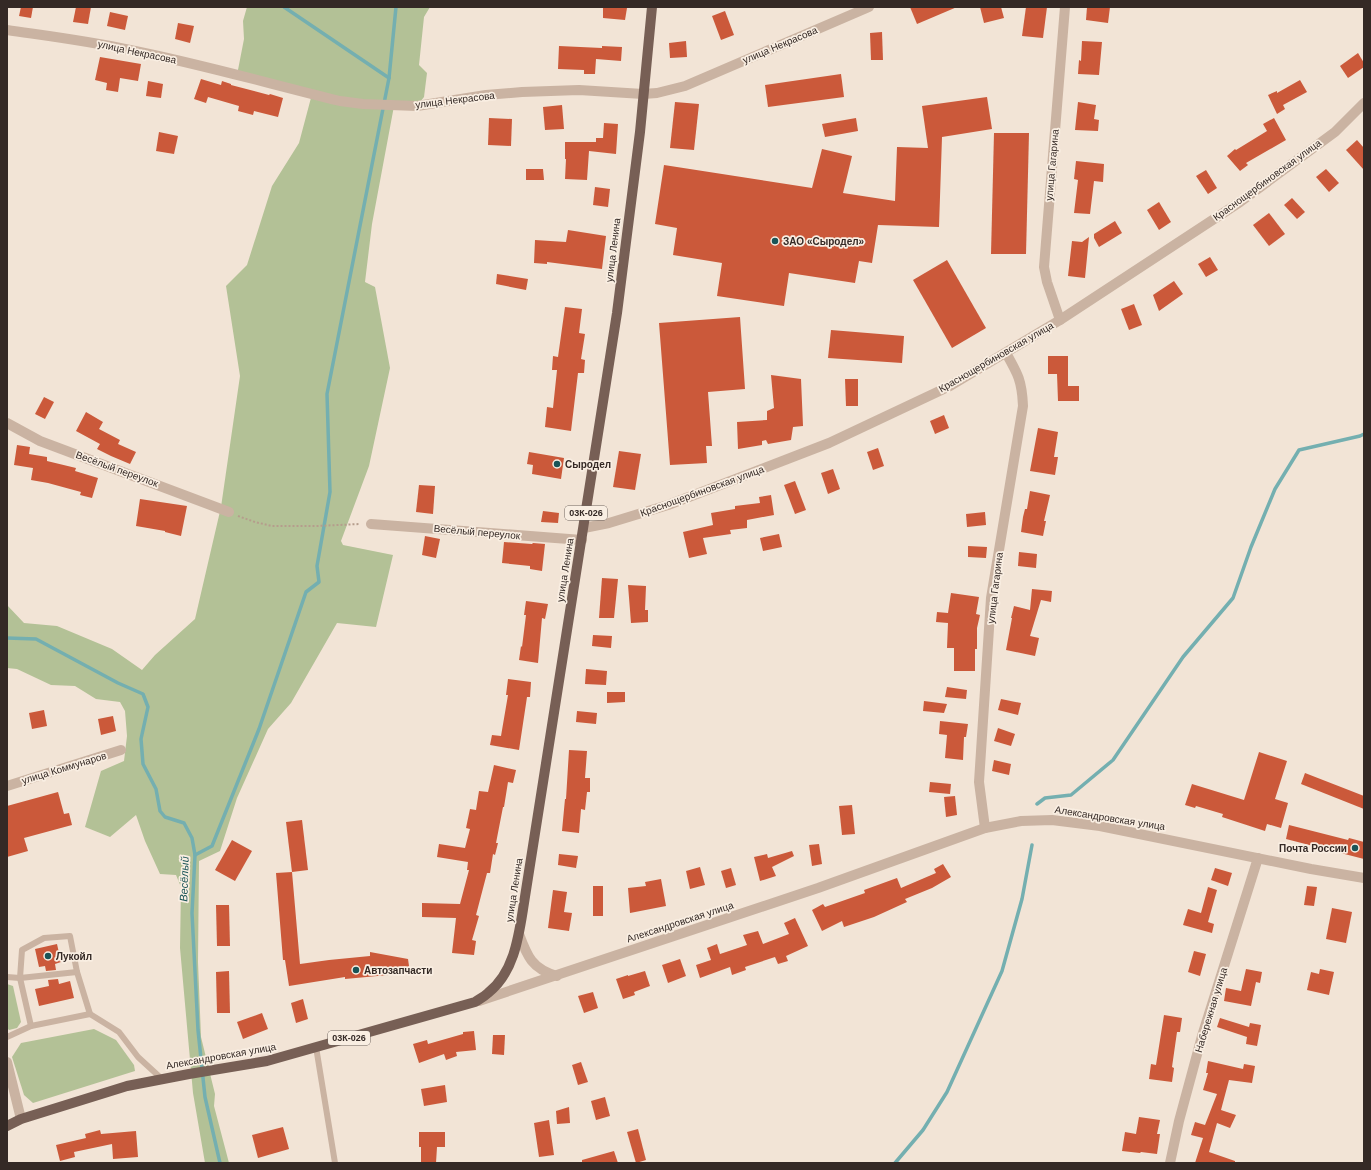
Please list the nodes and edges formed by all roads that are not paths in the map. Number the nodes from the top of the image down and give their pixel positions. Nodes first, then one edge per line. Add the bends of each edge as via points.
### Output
1 (652, 7) edge
2 (869, 7) edge
3 (1065, 7) edge
4 (7, 30) edge
5 (643, 94) junction
6 (1364, 103) edge
7 (1060, 320) junction
8 (1006, 353) junction
9 (7, 423) edge
10 (229, 512) road end
11 (371, 524) road end
12 (584, 528) junction
13 (582, 540) junction
14 (121, 750) dead end
15 (7, 786) edge
16 (985, 828) junction
17 (1258, 858) junction
18 (1364, 878) edge
19 (519, 934) junction
20 (76, 972) junction
21 (557, 976) junction
22 (7, 977) edge
23 (20, 978) junction
24 (475, 1002) junction
25 (90, 1014) junction
26 (31, 1026) junction
27 (7, 1038) edge
28 (316, 1047) junction
29 (7, 1062) edge
30 (162, 1079) junction
31 (21, 1119) junction
32 (7, 1126) edge
33 (335, 1163) edge
34 (1170, 1163) edge

1 - 5 main road, улица Ленина / 03К-026
2 - 5 street, улица Некрасова via 685,86
3 - 7 street, улица Гагарина via 1044,266
4 - 5 street, улица Некрасова via 76,39 131,50 363,104 417,106 486,95 579,90
5 - 12 main road, улица Ленина / 03К-026 via 617,313
6 - 7 street, Краснощербиновская улица via 1335,132 1240,202
7 - 8 street, Краснощербиновская улица
8 - 12 street, Краснощербиновская улица via 950,386 829,443 668,505 604,525
8 - 16 street, улица Гагарина via 1020,379 1023,406 992,598 979,782
9 - 10 street, Весёлый переулок via 40,441
11 - 13 street, Весёлый переулок
12 - 13 main road, улица Ленина / 03К-026
13 - 19 main road, улица Ленина / 03К-026
14 - 15 street, улица Коммунаров
16 - 17 street, Александровская улица via 1021,820 1052,820 1149,835
16 - 21 street, Александровская улица via 818,888
17 - 18 street, Александровская улица
17 - 34 street, Набережная улица via 1202,1036
19 - 21 street via 528,957 535,965
19 - 24 main road, улица Ленина / 03К-026 via 511,962 504,975 489,993
20 - 23 lane
20 - 23 lane via 70,936 44,938 22,950
20 - 25 lane
21 - 24 street, Александровская улица
22 - 23 lane
23 - 26 lane
24 - 28 main road, Александровская улица / 03К-026
25 - 26 lane
25 - 30 lane via 119,1032 138,1057
26 - 27 lane
28 - 30 main road, Александровская улица / 03К-026 via 267,1061
28 - 33 lane
29 - 31 street
30 - 31 main road, Александровская улица / 03К-026 via 127,1086
31 - 32 main road, Александровская улица / 03К-026

